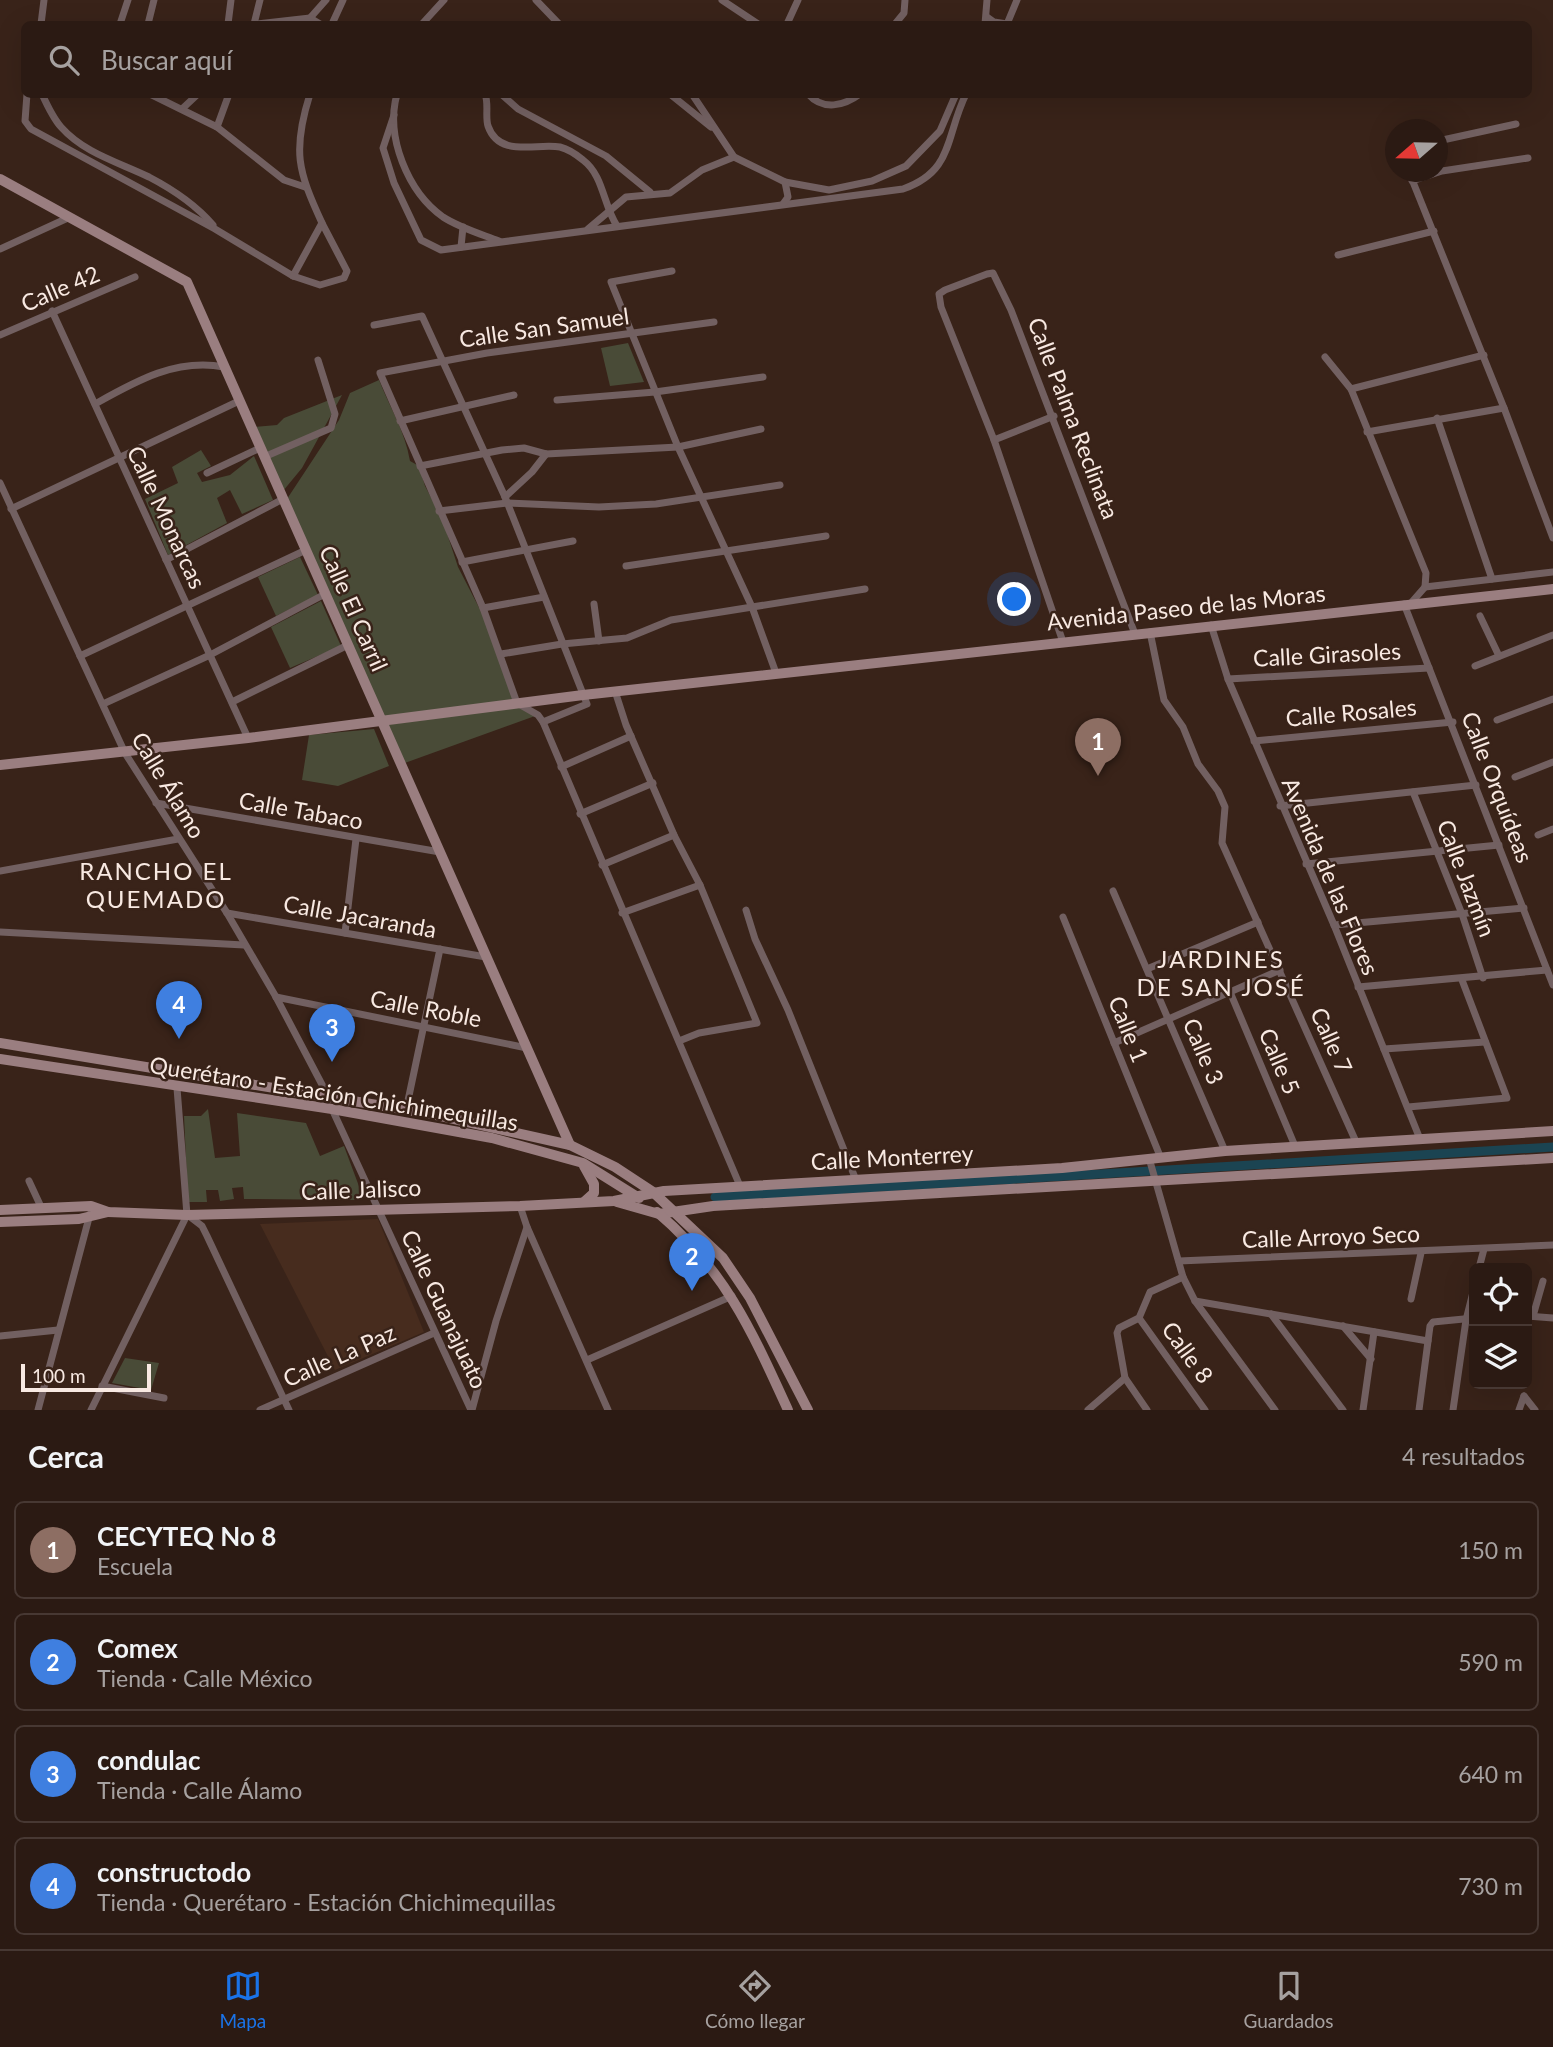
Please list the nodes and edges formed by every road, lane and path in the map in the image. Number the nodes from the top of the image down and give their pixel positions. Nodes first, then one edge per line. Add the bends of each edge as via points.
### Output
1 (44, 0) edge
2 (128, 0) edge
3 (154, 0) edge
4 (231, 0) edge
5 (260, 0) edge
6 (326, 0) edge
7 (343, 0) edge
8 (444, 0) edge
9 (536, 0) edge
10 (722, 0) edge
11 (798, 0) edge
12 (905, 0) edge
13 (987, 0) edge
14 (1017, 0) edge
15 (310, 18) junction
16 (428, 18) junction
17 (41, 21) edge
18 (121, 21) edge
19 (149, 21) edge
20 (228, 21) edge
21 (256, 21) edge
22 (283, 21) edge
23 (315, 21) edge
24 (333, 21) edge
25 (425, 21) edge
26 (432, 21) edge
27 (556, 21) edge
28 (754, 21) edge
29 (788, 21) edge
30 (897, 21) edge
31 (986, 21) edge
32 (1008, 21) edge
33 (26, 98) edge
34 (31, 98) edge
35 (43, 98) edge
36 (159, 98) edge
37 (194, 98) edge
38 (228, 98) edge
39 (309, 98) edge
40 (396, 98) edge
41 (485, 98) edge
42 (506, 98) edge
43 (675, 98) edge
44 (695, 98) edge
45 (813, 98) edge
46 (851, 98) edge
47 (954, 98) edge
48 (965, 98) edge
49 (23, 106) junction
50 (183, 108) junction
51 (394, 115) junction
52 (1516, 124) dead end
53 (59, 125) junction
54 (217, 127) junction
55 (713, 129) junction
56 (48, 138) junction
57 (1448, 139) edge
58 (734, 157) junction
59 (1528, 158) dead end
60 (1448, 169) edge
61 (0, 178) edge
62 (785, 181) junction
63 (1412, 182) edge
64 (305, 187) junction
65 (650, 192) junction
66 (418, 193) junction
67 (404, 203) junction
68 (783, 204) junction
69 (607, 211) junction
70 (70, 218) junction
71 (322, 223) junction
72 (617, 226) junction
73 (463, 227) junction
74 (215, 229) junction
75 (587, 230) junction
76 (1434, 231) junction
77 (500, 241) junction
78 (461, 247) junction
79 (0, 249) edge
80 (1338, 256) dead end
81 (672, 271) dead end
82 (293, 276) junction
83 (135, 277) dead end
84 (52, 311) junction
85 (714, 322) dead end
86 (374, 325) dead end
87 (0, 335) edge
88 (631, 335) junction
89 (1484, 355) junction
90 (1325, 357) dead end
91 (318, 360) dead end
92 (443, 360) junction
93 (224, 367) junction
94 (763, 377) dead end
95 (1351, 389) junction
96 (655, 393) junction
97 (514, 395) dead end
98 (557, 400) dead end
99 (239, 401) junction
100 (95, 404) junction
101 (464, 408) junction
102 (1504, 408) junction
103 (1054, 416) junction
104 (1437, 418) junction
105 (400, 421) junction
106 (761, 429) dead end
107 (1367, 432) junction
108 (994, 440) junction
109 (678, 447) junction
110 (262, 452) junction
111 (482, 452) junction
112 (546, 454) junction
113 (119, 457) junction
114 (420, 466) junction
115 (206, 473) dead end
116 (0, 483) edge
117 (780, 485) dead end
118 (702, 497) junction
119 (283, 499) junction
120 (506, 500) junction
121 (11, 509) junction
122 (439, 511) junction
123 (826, 536) dead end
124 (1553, 538) edge
125 (573, 541) dead end
126 (525, 549) junction
127 (306, 550) junction
128 (726, 553) junction
129 (166, 560) junction
130 (462, 562) junction
131 (626, 566) dead end
132 (1553, 572) edge
133 (1492, 579) junction
134 (1425, 587) junction
135 (865, 589) dead end
136 (1553, 589) edge
137 (325, 594) junction
138 (544, 597) junction
139 (1408, 603) junction
140 (594, 604) dead end
141 (187, 606) junction
142 (752, 607) junction
143 (483, 608) junction
144 (1480, 616) dead end
145 (1211, 625) junction
146 (1150, 632) junction
147 (1135, 634) junction
148 (1553, 635) edge
149 (599, 641) junction
150 (1063, 642) junction
151 (562, 644) junction
152 (348, 645) junction
153 (501, 654) junction
154 (210, 655) junction
155 (80, 656) junction
156 (1499, 656) junction
157 (1475, 666) dead end
158 (1429, 668) junction
159 (776, 673) junction
160 (1228, 679) junction
161 (615, 691) junction
162 (583, 695) junction
163 (1553, 699) edge
164 (232, 702) junction
165 (517, 703) junction
166 (103, 705) junction
167 (1497, 720) dead end
168 (382, 722) junction
169 (543, 722) junction
170 (1452, 722) junction
171 (631, 736) junction
172 (248, 738) junction
173 (1254, 741) junction
174 (125, 753) junction
175 (1553, 762) edge
176 (0, 765) edge
177 (561, 767) junction
178 (1515, 777) dead end
179 (653, 783) junction
180 (1476, 785) junction
181 (1413, 792) junction
182 (156, 803) junction
183 (1280, 806) junction
184 (580, 814) junction
185 (1553, 829) edge
186 (674, 835) junction
187 (1538, 835) dead end
188 (178, 839) junction
189 (356, 839) junction
190 (1500, 845) junction
191 (440, 852) junction
192 (1437, 852) junction
193 (1306, 864) junction
194 (602, 865) junction
195 (0, 871) edge
196 (700, 885) junction
197 (1112, 891) dead end
198 (1524, 908) junction
199 (746, 910) dead end
200 (227, 913) junction
201 (622, 913) junction
202 (1462, 914) junction
203 (1063, 917) dead end
204 (1258, 922) junction
205 (1334, 925) junction
206 (0, 932) edge
207 (345, 933) junction
208 (244, 945) junction
209 (440, 949) junction
210 (486, 957) junction
211 (1147, 969) junction
212 (1280, 970) junction
213 (1547, 970) junction
214 (1483, 978) junction
215 (1462, 980) junction
216 (1553, 985) edge
217 (1358, 987) junction
218 (1230, 992) junction
219 (276, 997) junction
220 (1169, 1018) junction
221 (424, 1027) junction
222 (679, 1041) junction
223 (1485, 1042) junction
224 (0, 1043) edge
225 (1114, 1043) junction
226 (527, 1048) junction
227 (1384, 1049) junction
228 (0, 1059) edge
229 (177, 1088) junction
230 (328, 1096) junction
231 (1408, 1107) junction
232 (332, 1109) junction
233 (406, 1110) junction
234 (1553, 1131) edge
235 (1420, 1139) junction
236 (1357, 1144) junction
237 (570, 1145) junction
238 (1295, 1146) junction
239 (1225, 1151) junction
240 (1153, 1158) junction
241 (1553, 1158) edge
242 (583, 1163) junction
243 (1157, 1179) junction
244 (856, 1180) junction
245 (29, 1181) dead end
246 (740, 1186) junction
247 (716, 1188) junction
248 (653, 1192) junction
249 (637, 1197) junction
250 (614, 1201) junction
251 (584, 1203) junction
252 (520, 1206) junction
253 (713, 1206) junction
254 (42, 1209) junction
255 (379, 1209) junction
256 (0, 1210) edge
257 (697, 1210) junction
258 (90, 1212) junction
259 (677, 1213) junction
260 (659, 1214) junction
261 (187, 1215) junction
262 (0, 1222) edge
263 (527, 1227) junction
264 (695, 1228) junction
265 (1553, 1245) edge
266 (1485, 1249) junction
267 (1421, 1253) junction
268 (1179, 1261) junction
269 (1481, 1263) edge
270 (1183, 1277) junction
271 (1542, 1281) dead end
272 (732, 1296) junction
273 (1411, 1299) dead end
274 (1195, 1301) junction
275 (1532, 1310) edge
276 (1271, 1314) junction
277 (1532, 1316) edge
278 (1139, 1318) junction
279 (1553, 1318) edge
280 (1469, 1319) edge
281 (1469, 1324) edge
282 (1343, 1326) junction
283 (58, 1330) junction
284 (1374, 1332) junction
285 (434, 1333) junction
286 (0, 1336) edge
287 (1429, 1340) junction
288 (1371, 1359) junction
289 (587, 1360) junction
290 (1125, 1378) junction
291 (102, 1387) junction
292 (164, 1398) dead end
293 (285, 1400) junction
294 (1203, 1409) edge
295 (38, 1410) edge
296 (91, 1410) edge
297 (260, 1410) edge
298 (289, 1410) edge
299 (472, 1410) edge
300 (608, 1410) edge
301 (788, 1410) edge
302 (808, 1410) edge
303 (1088, 1410) edge
304 (1147, 1410) edge
305 (1275, 1410) edge
306 (1343, 1410) edge
307 (1363, 1410) edge
308 (1419, 1410) edge
309 (1453, 1410) edge
310 (1519, 1410) edge
311 (1535, 1410) edge

1 - 17 street
2 - 18 street
3 - 19 street
4 - 20 street
5 - 21 street
6 - 15 street
7 - 24 street
8 - 16 street
9 - 27 street
10 - 28 street
11 - 29 street
12 - 30 street
13 - 31 street
14 - 32 street
15 - 22 street
15 - 23 street
16 - 25 street
16 - 26 street
33 - 49 street
34 - 49 street
35 - 53 street
36 - 50 street
37 - 50 street
38 - 54 street
39 - 64 street via 297,151
40 - 51 street
41 - 69 street via 488,126 498,140 517,149 563,148 584,161 598,176
42 - 65 street via 606,156
43 - 55 street
44 - 55 street
45 - 46 street via 833,106
47 - 62 street via 940,131 906,166 872,181 829,190
48 - 68 street via 944,155 936,171 923,182 902,189
49 - 56 street via 31,129
50 - 54 street
51 - 66 street via 404,166
51 - 67 street via 383,148
52 - 57 street
53 - 56 street
53 - 74 street via 90,151 150,178 192,205
54 - 64 street via 284,180
55 - 58 street
56 - 74 street
58 - 62 street
58 - 65 street via 702,170 670,193
59 - 60 street
61 - 70 main road, Calle El Carril
62 - 68 street via 788,197
63 - 76 street
64 - 71 street
65 - 69 street via 626,197
66 - 67 street
66 - 73 street via 443,217
67 - 78 street via 421,240 441,250
68 - 72 street
69 - 72 street
69 - 75 street
70 - 79 street
70 - 93 main road, Calle El Carril via 187,282
71 - 82 street
71 - 82 street via 342,257 347,271 344,278 320,285
72 - 75 street
73 - 77 street
73 - 78 street
74 - 82 street
75 - 77 street
76 - 80 street
76 - 89 street
77 - 78 street
81 - 88 street via 611,282
83 - 84 street, Calle 42
84 - 87 street, Calle 42
84 - 100 street, Calle Monarcas
85 - 88 street, Calle San Samuel
86 - 92 street via 422,316
88 - 92 street, Calle San Samuel
88 - 96 street
89 - 95 street
89 - 102 street
90 - 95 street
91 - 110 street via 335,414 331,428
92 - 101 street
92 - 105 street, Calle San Samuel via 380,373
93 - 99 main road, Calle El Carril
93 - 100 street via 177,366
94 - 96 street
95 - 107 street
96 - 98 street
96 - 109 street
97 - 101 street
99 - 110 main road, Calle El Carril
99 - 113 street
100 - 113 street, Calle Monarcas
101 - 105 street
101 - 111 street
102 - 104 street
102 - 124 street
103 - 108 street
103 - 108 street, Calle Palma Reclinata via 998,278 987,274 939,294
103 - 147 street, Calle Palma Reclinata
104 - 107 street
104 - 133 street
105 - 114 street
106 - 109 street
107 - 134 street via 1426,573
108 - 150 street
109 - 112 street
109 - 118 street
110 - 115 street
110 - 119 main road, Calle El Carril
111 - 112 street via 524,448
111 - 114 street
111 - 120 street
112 - 120 street
113 - 121 street
113 - 129 street, Calle Monarcas
114 - 122 street
116 - 121 street, Calle Álamo
117 - 118 street
118 - 120 street via 599,507
118 - 128 street
119 - 127 main road, Calle El Carril
119 - 129 street
120 - 122 street
120 - 126 street
121 - 155 street, Calle Álamo
122 - 130 street
123 - 128 street
125 - 126 street
126 - 130 street
126 - 138 street
127 - 137 main road, Calle El Carril
127 - 141 street
128 - 131 street
128 - 142 street
129 - 141 street, Calle Monarcas
130 - 143 street
132 - 133 street
133 - 134 street
134 - 139 street
135 - 142 street
136 - 139 main road, Avenida Paseo de las Moras
137 - 152 main road, Calle El Carril
137 - 154 street
138 - 143 street
138 - 151 street
139 - 145 main road, Avenida Paseo de las Moras
139 - 158 street, Calle Orquídeas
140 - 149 street
141 - 154 street, Calle Monarcas
141 - 155 street
142 - 149 street via 671,620 627,638
142 - 159 street
143 - 153 street
144 - 156 street
145 - 146 main road, Avenida Paseo de las Moras
145 - 160 street, Avenida de las Flores
146 - 147 main road, Avenida Paseo de las Moras
146 - 204 street, Calle 7 via 1164,700 1183,727 1198,764 1218,790 1226,823 1220,838
147 - 150 main road, Avenida Paseo de las Moras
148 - 156 street
149 - 151 street
150 - 159 main road, Avenida Paseo de las Moras
151 - 153 street
151 - 162 street
152 - 164 street
152 - 168 main road, Calle El Carril
153 - 165 street
154 - 164 street, Calle Monarcas
154 - 166 street
155 - 166 street, Calle Álamo
156 - 157 street
158 - 160 street, Calle Girasoles
158 - 170 street, Calle Orquídeas
159 - 161 main road, Avenida Paseo de las Moras
160 - 173 street, Avenida de las Flores
161 - 162 main road, Avenida Paseo de las Moras
161 - 171 street
162 - 165 main road, Avenida Paseo de las Moras
162 - 169 street via 587,704
163 - 167 street
164 - 172 street, Calle Monarcas
165 - 168 main road, Avenida Paseo de las Moras
165 - 169 street
166 - 174 street, Calle Álamo
168 - 172 main road, Avenida Paseo de las Moras
168 - 191 main road, Calle El Carril
169 - 177 street
170 - 173 street, Calle Rosales
170 - 180 street, Calle Orquídeas
171 - 177 street
171 - 179 street
172 - 174 main road, Avenida Paseo de las Moras
173 - 183 street, Avenida de las Flores
174 - 176 main road, Avenida Paseo de las Moras
174 - 182 street, Calle Álamo
175 - 178 street
177 - 184 street
179 - 184 street
179 - 186 street
180 - 181 street
180 - 190 street, Calle Orquídeas
181 - 183 street
181 - 192 street, Calle Jazmín
182 - 188 street, Calle Álamo
182 - 189 street, Calle Tabaco
183 - 193 street, Avenida de las Flores
184 - 194 street
185 - 187 street
186 - 194 street
186 - 196 street
188 - 195 street
188 - 200 street, Calle Álamo
189 - 191 street, Calle Tabaco
189 - 207 street
190 - 192 street
190 - 198 street, Calle Orquídeas
191 - 210 main road, Calle El Carril
192 - 193 street
192 - 202 street, Calle Jazmín
193 - 205 street, Avenida de las Flores
194 - 201 street
196 - 201 street
196 - 222 street via 757,1023
197 - 211 street, Calle 3
198 - 202 street
198 - 213 street, Calle Orquídeas
199 - 244 street
200 - 207 street, Calle Jacaranda
200 - 208 street, Calle Álamo
201 - 222 street
202 - 205 street
202 - 214 street, Calle Jazmín
203 - 225 street, Calle 1
204 - 211 street
204 - 212 street, Calle 7
205 - 217 street, Avenida de las Flores
206 - 208 street
207 - 209 street, Calle Jacaranda
208 - 219 street, Calle Álamo
209 - 210 street, Calle Jacaranda
209 - 221 street
210 - 226 main road, Calle El Carril
211 - 220 street, Calle 3
212 - 218 street
212 - 236 street, Calle 7
213 - 214 street
213 - 216 street, Calle Orquídeas
214 - 215 street
215 - 217 street
215 - 223 street
217 - 227 street, Avenida de las Flores
218 - 220 street
218 - 238 street, Calle 5
219 - 221 street, Calle Roble
219 - 230 street, Calle Álamo
220 - 225 street
220 - 239 street, Calle 3
221 - 226 street, Calle Roble
221 - 233 street
222 - 246 street
223 - 227 street
223 - 231 street via 1507,1098
224 - 230 main road, Querétaro - Estación Chichimequillas
225 - 240 street, Calle 1
226 - 237 main road, Calle El Carril
227 - 231 street, Avenida de las Flores
228 - 229 main road, Querétaro - Estación Chichimequillas
229 - 232 main road, Querétaro - Estación Chichimequillas
229 - 261 street
230 - 233 main road, Querétaro - Estación Chichimequillas
231 - 235 street, Avenida de las Flores
232 - 242 main road, Querétaro - Estación Chichimequillas via 492,1138
232 - 255 street, Calle Guanajuato
233 - 237 main road, Querétaro - Estación Chichimequillas
234 - 235 main road, Calle Monterrey
235 - 236 main road, Calle Monterrey
236 - 238 main road, Calle Monterrey
237 - 248 main road, Querétaro - Estación Chichimequillas
238 - 239 main road, Calle Monterrey
239 - 240 main road, Calle Monterrey
240 - 243 street, Calle 1
240 - 244 main road, Calle Monterrey
241 - 243 main road, Calle Monterrey
242 - 249 main road, Querétaro - Estación Chichimequillas
242 - 251 main road via 594,1184 594,1193
243 - 253 main road, Calle Monterrey
243 - 268 street, Calle 1
244 - 246 main road, Calle Monterrey
245 - 254 street
246 - 247 main road, Calle Monterrey
247 - 248 main road, Calle Monterrey
247 - 253 main road via 707,1199
248 - 249 main road, Calle Monterrey
248 - 259 main road, Querétaro - Estación Chichimequillas
249 - 250 main road, Calle Jalisco
249 - 260 main road, Querétaro - Estación Chichimequillas
250 - 251 main road, Calle Jalisco
250 - 260 main road, Calle Jalisco
251 - 252 main road, Calle Jalisco
252 - 255 main road, Calle Jalisco
252 - 263 street
253 - 257 main road, Calle Monterrey
254 - 256 main road, Calle Jalisco
254 - 258 main road, Calle Jalisco
255 - 261 main road, Calle Jalisco
255 - 285 street, Calle Guanajuato
257 - 259 main road, Calle Monterrey
257 - 264 main road
258 - 261 main road, Calle Jalisco
258 - 262 main road, Calle Jalisco
258 - 283 street
259 - 260 main road, Calle Monterrey
259 - 264 main road, Querétaro - Estación Chichimequillas
260 - 272 main road, Querétaro - Estación Chichimequillas via 698,1249
261 - 291 street
261 - 293 street via 202,1226
263 - 289 street
263 - 299 street
264 - 302 main road, Querétaro - Estación Chichimequillas via 750,1298
265 - 266 street, Calle Arroyo Seco
266 - 267 street, Calle Arroyo Seco
266 - 269 street
267 - 268 street, Calle Arroyo Seco
267 - 273 street
268 - 270 street, Calle 1
270 - 274 street, Calle 1
270 - 278 street via 1150,1292
271 - 275 street
272 - 289 street
272 - 301 main road, Querétaro - Estación Chichimequillas
274 - 276 street
274 - 305 street, Calle 1
276 - 282 street
276 - 306 street
277 - 279 street
278 - 290 street via 1117,1333
278 - 294 street, Calle 8
280 - 287 street via 1433,1322
281 - 309 street
282 - 284 street
282 - 288 street
283 - 286 street
283 - 295 street
284 - 287 street
284 - 288 street
285 - 293 street, Calle La Paz
285 - 299 street, Calle Guanajuato
287 - 308 street
288 - 307 street
289 - 300 street
290 - 303 street
290 - 304 street
291 - 292 street
291 - 296 street
293 - 297 street, Calle La Paz
293 - 298 street
310 - 311 street via 1524,1396

